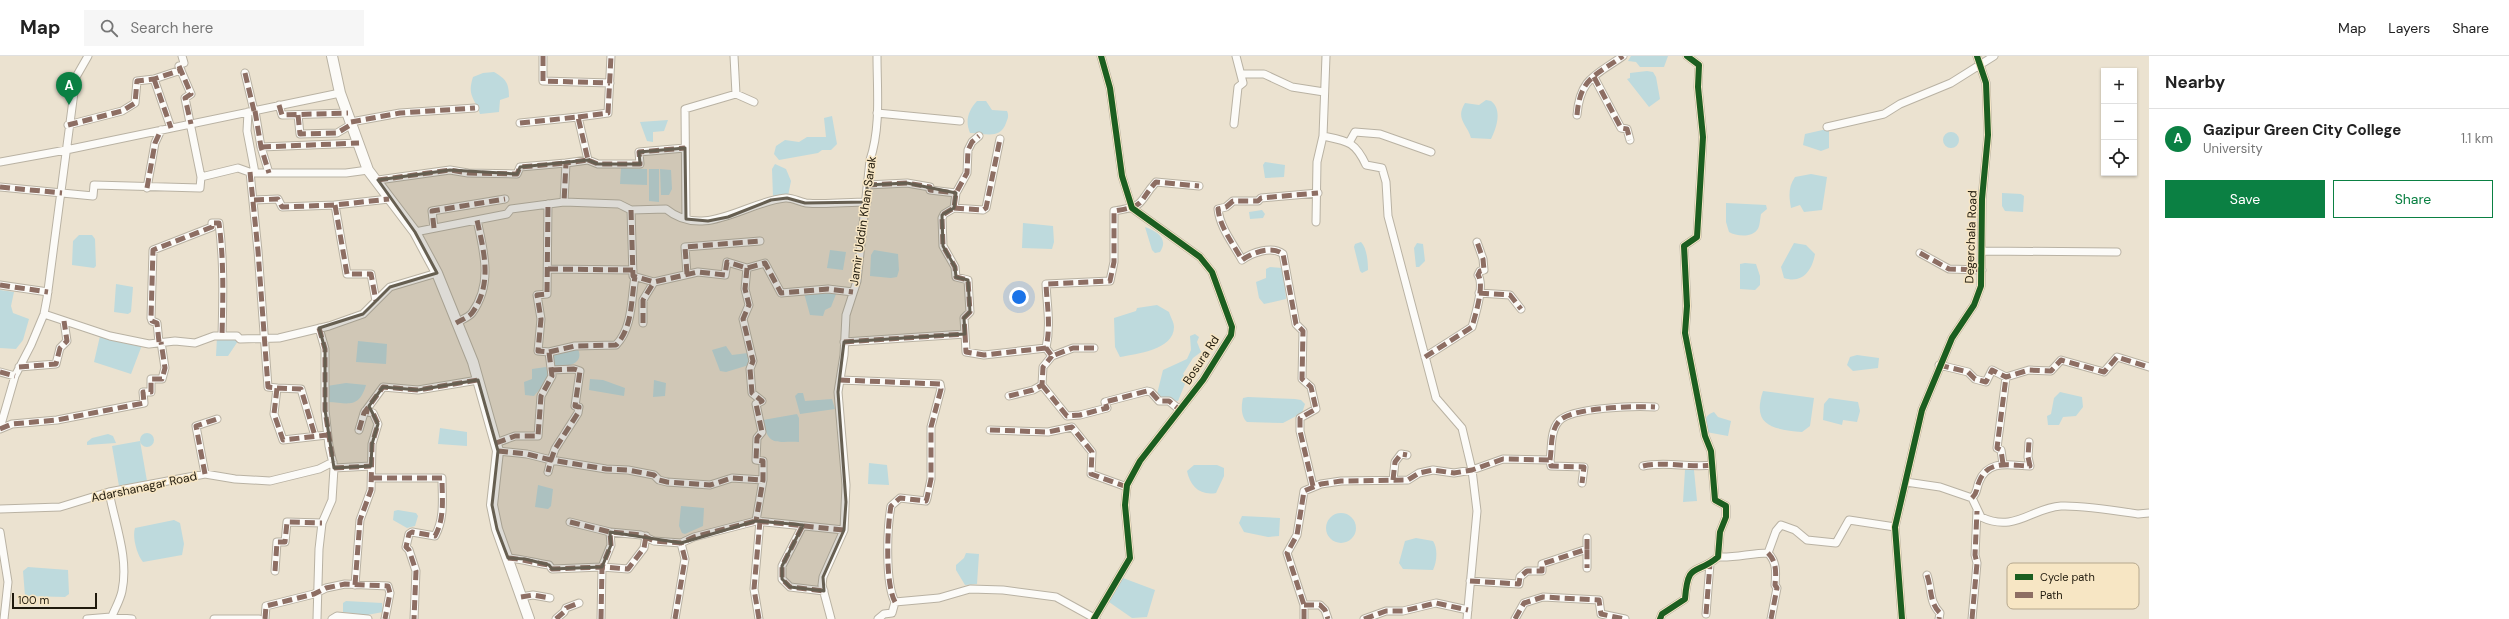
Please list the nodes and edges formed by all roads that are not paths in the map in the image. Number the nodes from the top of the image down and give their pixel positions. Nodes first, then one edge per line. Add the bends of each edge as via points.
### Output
1 (88, 56) edge
2 (332, 56) edge
3 (543, 56) edge
4 (611, 56) edge
5 (734, 56) edge
6 (877, 56) edge
7 (1101, 56) edge
8 (1236, 56) edge
9 (1326, 56) edge
10 (1624, 56) edge
11 (1688, 56) edge
12 (1978, 56) edge
13 (1994, 56) edge
14 (181, 64) edge
15 (1980, 67) junction
16 (245, 73) dead end
17 (1243, 74) junction
18 (1594, 77) junction
19 (154, 79) junction
20 (610, 83) junction
21 (1324, 92) junction
22 (340, 93) junction
23 (736, 94) junction
24 (754, 102) dead end
25 (279, 105) junction
26 (475, 108) dead end
27 (252, 111) junction
28 (877, 113) junction
29 (298, 115) junction
30 (1576, 115) dead end
31 (578, 117) junction
32 (350, 119) junction
33 (960, 121) dead end
34 (520, 123) dead end
35 (191, 124) junction
36 (1234, 124) dead end
37 (68, 125) junction
38 (1827, 127) dead end
39 (171, 128) junction
40 (161, 130) junction
41 (979, 136) dead end
42 (1323, 136) junction
43 (1000, 139) dead end
44 (1630, 140) dead end
45 (1350, 141) junction
46 (359, 143) junction
47 (261, 147) junction
48 (685, 148) junction
49 (66, 150) junction
50 (1431, 152) dead end
51 (588, 160) junction
52 (0, 162) edge
53 (566, 163) junction
54 (368, 170) junction
55 (252, 173) junction
56 (269, 173) junction
57 (200, 177) junction
58 (378, 180) junction
59 (867, 185) junction
60 (0, 186) edge
61 (1198, 186) dead end
62 (147, 188) junction
63 (62, 193) junction
64 (956, 193) junction
65 (1318, 193) junction
66 (389, 199) junction
67 (505, 199) dead end
68 (254, 200) junction
69 (564, 202) junction
70 (867, 202) junction
71 (548, 204) junction
72 (335, 206) junction
73 (954, 208) junction
74 (1132, 208) junction
75 (631, 210) junction
76 (686, 219) junction
77 (477, 220) junction
78 (1316, 222) dead end
79 (434, 228) junction
80 (414, 232) junction
81 (760, 241) dead end
82 (1477, 242) dead end
83 (1983, 251) junction
84 (2117, 252) dead end
85 (1920, 253) dead end
86 (746, 268) junction
87 (548, 269) junction
88 (1982, 270) junction
89 (437, 273) junction
90 (634, 273) junction
91 (687, 274) junction
92 (654, 282) junction
93 (0, 285) edge
94 (48, 292) junction
95 (853, 292) junction
96 (1479, 293) junction
97 (376, 301) junction
98 (1521, 309) dead end
99 (44, 314) junction
100 (64, 321) junction
101 (456, 323) junction
102 (643, 323) dead end
103 (319, 328) junction
104 (965, 334) junction
105 (222, 336) junction
106 (266, 339) junction
107 (160, 342) junction
108 (844, 342) junction
109 (1046, 348) junction
110 (1094, 348) dead end
111 (549, 352) junction
112 (1052, 356) junction
113 (1425, 357) junction
114 (1939, 365) junction
115 (20, 367) junction
116 (2149, 367) edge
117 (552, 370) junction
118 (0, 372) edge
119 (15, 376) junction
120 (2006, 377) junction
121 (478, 380) junction
122 (840, 380) junction
123 (1042, 385) junction
124 (277, 388) junction
125 (1009, 396) dead end
126 (1655, 407) dead end
127 (1180, 410) junction
128 (365, 411) junction
129 (217, 419) dead end
130 (0, 429) edge
131 (359, 430) dead end
132 (990, 430) dead end
133 (327, 435) junction
134 (315, 436) junction
135 (2029, 442) dead end
136 (497, 447) junction
137 (1407, 455) dead end
138 (551, 460) junction
139 (1550, 460) junction
140 (2003, 464) junction
141 (334, 465) junction
142 (1712, 465) junction
143 (371, 466) junction
144 (1643, 466) dead end
145 (1472, 470) junction
146 (548, 472) dead end
147 (205, 474) junction
148 (372, 478) junction
149 (764, 480) junction
150 (1393, 480) junction
151 (1906, 482) junction
152 (1582, 483) dead end
153 (1313, 486) junction
154 (1127, 487) junction
155 (109, 492) junction
156 (1972, 498) junction
157 (0, 509) edge
158 (1977, 512) junction
159 (2149, 513) edge
160 (758, 521) junction
161 (570, 522) dead end
162 (322, 523) junction
163 (802, 527) junction
164 (1895, 527) junction
165 (844, 530) junction
166 (0, 532) edge
167 (610, 532) junction
168 (646, 536) junction
169 (1587, 538) dead end
170 (680, 543) junction
171 (1587, 549) junction
172 (1768, 553) junction
173 (1718, 557) junction
174 (508, 558) junction
175 (1710, 564) junction
176 (602, 567) junction
177 (1587, 568) dead end
178 (275, 571) dead end
179 (1927, 575) dead end
180 (1470, 581) junction
181 (355, 585) junction
182 (824, 591) junction
183 (318, 593) junction
184 (521, 597) junction
185 (550, 598) dead end
186 (895, 602) junction
187 (579, 603) dead end
188 (1304, 605) junction
189 (1468, 610) junction
190 (1706, 614) dead end
191 (111, 618) edge
192 (4, 619) edge
193 (87, 619) edge
194 (132, 619) edge
195 (214, 619) edge
196 (259, 619) edge
197 (265, 619) edge
198 (317, 619) edge
199 (332, 619) edge
200 (368, 619) edge
201 (385, 619) edge
202 (414, 619) edge
203 (529, 619) edge
204 (556, 619) edge
205 (601, 619) edge
206 (675, 619) edge
207 (759, 619) edge
208 (831, 619) edge
209 (878, 619) edge
210 (1095, 619) edge
211 (1304, 619) edge
212 (1328, 619) edge
213 (1364, 619) edge
214 (1467, 619) edge
215 (1515, 619) edge
216 (1625, 619) edge
217 (1660, 619) edge
218 (1770, 619) edge
219 (1902, 619) edge
220 (1939, 619) edge
221 (1972, 619) edge

1 - 37 street via 76,77
2 - 22 main road
3 - 20 street via 543,81
4 - 20 street
5 - 23 street
6 - 28 street, Jamir Uddin Khan Sarak
7 - 74 street via 1110,88 1122,176
8 - 17 street
9 - 21 street
10 - 18 street
11 - 142 street via 1699,65 1698,87 1703,144 1698,237 1684,246 1687,306 1685,333
12 - 15 street, Degerchala Road
13 - 15 street
14 - 19 street
14 - 35 street via 191,94 186,98
15 - 38 street via 1884,114
15 - 83 street, Degerchala Road via 1986,84 1988,135 1982,199
16 - 27 street
17 - 21 street via 1264,74 1292,86
17 - 36 street via 1243,83 1238,87
18 - 30 street via 1584,84 1578,96
18 - 44 street via 1621,128 1627,129
19 - 37 street via 137,81 137,100 130,107
19 - 39 street
20 - 31 street via 608,113
21 - 42 street
22 - 25 street
22 - 32 main road
23 - 24 street
23 - 48 street via 685,109
25 - 27 street
25 - 29 street via 282,115
26 - 32 street
27 - 35 street
27 - 47 street
27 - 55 street via 247,131
28 - 33 street
28 - 59 street, Jamir Uddin Khan Sarak via 875,146 870,160
29 - 32 street
29 - 32 street via 300,134 337,133
31 - 34 street
31 - 51 street
32 - 46 main road
35 - 39 street
35 - 57 street
37 - 49 street
39 - 40 street
40 - 49 street
40 - 62 street via 154,143
41 - 64 street via 968,150 967,173
42 - 45 street
42 - 65 street via 1317,162
43 - 73 street via 986,208
45 - 50 street via 1355,132 1380,134
45 - 113 street via 1360,152 1366,165 1382,168 1386,182 1388,216
46 - 47 street
46 - 54 main road
47 - 56 street
48 - 51 street via 639,152 640,164 598,164
48 - 76 street
49 - 52 street
49 - 63 street
51 - 53 street
53 - 58 street via 520,167 517,174 468,174 450,170
53 - 69 street
54 - 56 street via 346,173
54 - 58 main road
55 - 56 street
55 - 57 street via 238,168
55 - 68 street
57 - 62 street via 200,188
58 - 66 main road
59 - 64 street via 907,184
59 - 70 street, Jamir Uddin Khan Sarak
60 - 63 street
61 - 74 street via 1156,182 1144,200
62 - 63 street via 94,185 93,196
63 - 94 street
64 - 73 street
65 - 78 street
65 - 153 street via 1261,198 1258,201 1233,201 1218,209 1219,223 1228,233 1242,260 1264,251 1279,251 1283,254 1296,324 1303,331 1302,379 1311,387 1316,409 1300,418 1300,430
66 - 72 street
66 - 80 main road
67 - 79 street via 432,211
68 - 72 street via 278,200 282,206
68 - 106 street via 260,297
69 - 71 street
69 - 75 street via 619,204
70 - 76 street via 805,203 787,198 771,200 728,217 708,221
70 - 95 street, Jamir Uddin Khan Sarak via 857,281
71 - 77 street via 511,209 507,214
71 - 87 street
72 - 97 street via 346,274 371,274
73 - 104 street via 942,218 943,246 955,266 956,277 968,280 970,312 964,318
74 - 109 street via 1112,213 1114,256 1110,281 1046,284 1050,334
74 - 127 street, Bosura Rd via 1200,257 1212,272 1232,326 1231,335 1217,358
75 - 76 street via 666,209 677,218
75 - 90 street
77 - 79 street
77 - 101 street via 486,265 485,284 472,314
79 - 80 street
80 - 89 main road
81 - 91 street via 685,247
82 - 96 street via 1484,270 1478,275
83 - 84 street
83 - 88 street, Degerchala Road
85 - 88 street via 1949,269
86 - 91 street via 727,262 725,275 698,272
86 - 95 street via 765,263 781,294 828,289
86 - 149 street via 749,305 743,319 753,361 750,373 752,393 762,401 756,404 762,432 757,438 756,460 763,460
87 - 90 street
87 - 111 street via 547,294 537,295 541,319 538,351
88 - 114 street, Degerchala Road via 1982,286 1974,305 1952,338
89 - 97 street via 390,287
89 - 101 main road
90 - 92 street
90 - 111 street via 629,320 616,345 575,346
91 - 92 street
92 - 102 street via 643,300
93 - 94 street
94 - 99 street
95 - 108 street, Jamir Uddin Khan Sarak via 846,315
96 - 98 street via 1510,296
96 - 113 street via 1472,327
97 - 103 street via 362,314
99 - 100 street
99 - 115 street
100 - 107 street via 110,336 149,344
100 - 115 street via 67,341 60,348 56,364
101 - 121 main road
103 - 106 street
103 - 133 street via 325,349
104 - 108 street
104 - 109 street via 966,352 984,355
105 - 106 street
105 - 107 street via 214,336 195,343
105 - 107 street via 224,286 221,240 219,223 212,223 212,227 154,250 151,318 157,323
106 - 124 street via 268,386
107 - 130 street via 165,368 162,379 151,379 151,392 143,392 144,403 57,420 12,424
108 - 122 street, Jamir Uddin Khan Sarak
109 - 112 street
110 - 112 street via 1073,348
111 - 117 street
112 - 123 street via 1043,367
113 - 145 street via 1436,398 1462,428
114 - 120 street via 1968,372 1975,379 1986,382 1992,370
114 - 151 street, Degerchala Road via 1922,410
115 - 119 street
116 - 120 street via 2117,357 2104,372 2061,360 2051,370 2029,370
117 - 136 street via 549,383 540,396 538,436 515,436
117 - 138 street via 580,371 574,406 579,407 578,413 562,436
118 - 119 street
119 - 130 street
120 - 140 street via 1997,448 2001,450
121 - 128 street via 418,390 383,386
121 - 136 main road
122 - 165 street, Jamir Uddin Khan Sarak via 838,392 846,485
122 - 186 street via 940,384 931,427 931,479 928,498 926,501 900,498 891,506 889,557 892,596
123 - 125 street
123 - 127 street via 1067,416 1094,413 1107,408 1105,402 1147,391 1159,401 1169,401
124 - 134 street via 301,390
124 - 134 street via 274,414 283,440
126 - 139 street via 1597,409 1559,421 1553,433
127 - 154 street, Bosura Rd via 1140,461
128 - 131 street
128 - 143 street via 373,413 378,424 372,444
129 - 147 street via 196,426
132 - 154 street via 1048,432 1072,427 1092,452 1092,474
133 - 134 street
133 - 141 street
135 - 140 street via 2030,466
136 - 138 street
136 - 174 main road via 492,505 496,529
137 - 150 street via 1401,454 1398,457
138 - 146 street
138 - 149 street via 628,470 654,475 659,480 667,482 710,485 732,478
139 - 145 street via 1503,459
139 - 152 street via 1550,466 1584,467
140 - 156 street via 1986,470 1978,482 1978,492
141 - 143 street
141 - 147 street, Adarshanagar Road via 270,481 235,480
141 - 162 street via 332,500
142 - 144 street via 1690,467 1659,462
142 - 173 street via 1716,500 1726,506
143 - 148 street
145 - 150 street via 1454,473 1434,470 1420,473 1408,480
145 - 180 street via 1477,511
147 - 155 street, Adarshanagar Road
148 - 181 street via 369,498 360,520
148 - 202 street via 442,478 442,519 435,536 412,532 409,534 406,547 416,571
149 - 160 street
150 - 153 street via 1348,481
151 - 156 street via 1940,486
151 - 164 street, Degerchala Road
153 - 188 street via 1304,491 1297,535 1287,553
154 - 210 street, Bosura Rd via 1124,504 1130,558
155 - 157 street, Adarshanagar Road via 60,507
155 - 191 street via 114,522 122,547 123,567 122,590 116,612
156 - 158 street
158 - 159 street via 1986,519 2013,522 2062,506
158 - 221 street via 1977,563
160 - 163 street
160 - 170 street
160 - 207 street via 754,589
161 - 167 street
162 - 178 street via 287,522 285,542 277,542
162 - 183 street via 317,560
163 - 165 street
163 - 182 street via 782,566 782,579 790,587
164 - 172 street via 1849,520 1836,543 1808,540 1795,530 1781,525 1776,531
164 - 219 street, Degerchala Road
165 - 182 street, Jamir Uddin Khan Sarak via 823,577
166 - 192 street via 8,582
167 - 168 street
167 - 176 street via 611,545
168 - 170 street via 654,541
168 - 176 street via 644,548 628,569
169 - 171 street
170 - 206 street via 685,559
171 - 177 street
171 - 180 street via 1542,564 1542,571 1527,571 1520,577 1519,584
172 - 173 street via 1753,553 1736,558
172 - 218 street via 1774,559 1777,588
173 - 175 street
174 - 176 street via 525,559 549,565 552,569
174 - 184 main road
175 - 190 street
175 - 217 street via 1696,567 1689,576 1685,599 1662,614
176 - 205 street via 604,591
179 - 220 street via 1931,599 1940,613
180 - 189 street
181 - 183 street via 326,588
181 - 201 street via 388,586 390,593
182 - 208 street, Jamir Uddin Khan Sarak
183 - 197 street via 266,606
183 - 198 street
184 - 185 street via 533,595
184 - 203 main road
186 - 209 street via 892,613 884,614
186 - 210 street via 940,598 970,589 1003,590 1056,597
187 - 204 street via 566,608
188 - 211 street
188 - 212 street via 1320,605
189 - 213 street via 1436,604 1403,611 1386,611
189 - 214 street
191 - 193 street
191 - 194 street
195 - 196 street
199 - 200 street via 337,616
215 - 216 street via 1524,603 1543,597 1599,600 1601,614

